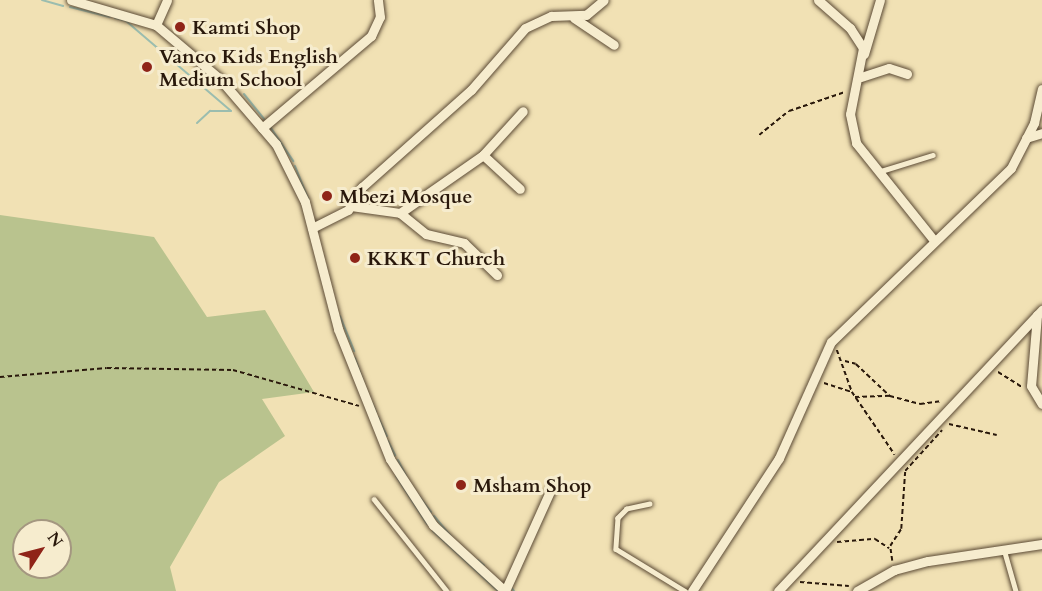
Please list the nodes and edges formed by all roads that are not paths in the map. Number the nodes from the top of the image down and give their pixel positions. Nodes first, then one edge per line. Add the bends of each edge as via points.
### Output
1 (71, 0) edge
2 (167, 0) edge
3 (378, 0) edge
4 (604, 0) edge
5 (819, 0) edge
6 (880, 0) edge
7 (574, 18) junction
8 (156, 25) junction
9 (614, 45) dead end
10 (864, 54) junction
11 (908, 74) dead end
12 (861, 77) junction
13 (1042, 89) edge
14 (523, 111) dead end
15 (262, 128) junction
16 (1042, 134) edge
17 (1026, 138) junction
18 (483, 155) junction
19 (933, 155) dead end
20 (881, 171) junction
21 (520, 189) dead end
22 (351, 206) junction
23 (399, 213) junction
24 (312, 228) junction
25 (933, 239) junction
26 (497, 275) dead end
27 (1040, 312) edge
28 (1042, 404) edge
29 (552, 487) dead end
30 (374, 499) dead end
31 (650, 504) dead end
32 (1042, 544) edge
33 (1004, 547) junction
34 (859, 589) edge
35 (447, 591) edge
36 (505, 591) edge
37 (685, 591) edge
38 (692, 591) edge
39 (778, 591) edge
40 (1016, 591) edge

1 - 8 street
2 - 8 street
3 - 15 street via 380,17 371,36
4 - 7 street
5 - 10 street via 850,28
6 - 10 street
7 - 9 street
7 - 22 street via 540,19 513,39 471,90 362,187
8 - 15 street via 220,79
10 - 12 street
11 - 12 street via 885,68
12 - 20 street via 854,91 851,132
13 - 17 street
14 - 18 street
15 - 24 street via 297,178
16 - 17 street
17 - 25 street via 1011,168
18 - 21 street
18 - 23 street
19 - 20 lane
20 - 25 street
22 - 23 street
22 - 24 street
23 - 26 street via 426,234 470,246
24 - 36 street via 338,329 390,459 427,516
25 - 38 street via 831,342 779,458
27 - 28 street via 1034,391
27 - 39 street
29 - 36 street
30 - 35 lane
31 - 37 lane via 618,518 616,549
32 - 33 street
33 - 34 street via 894,570
33 - 40 lane

